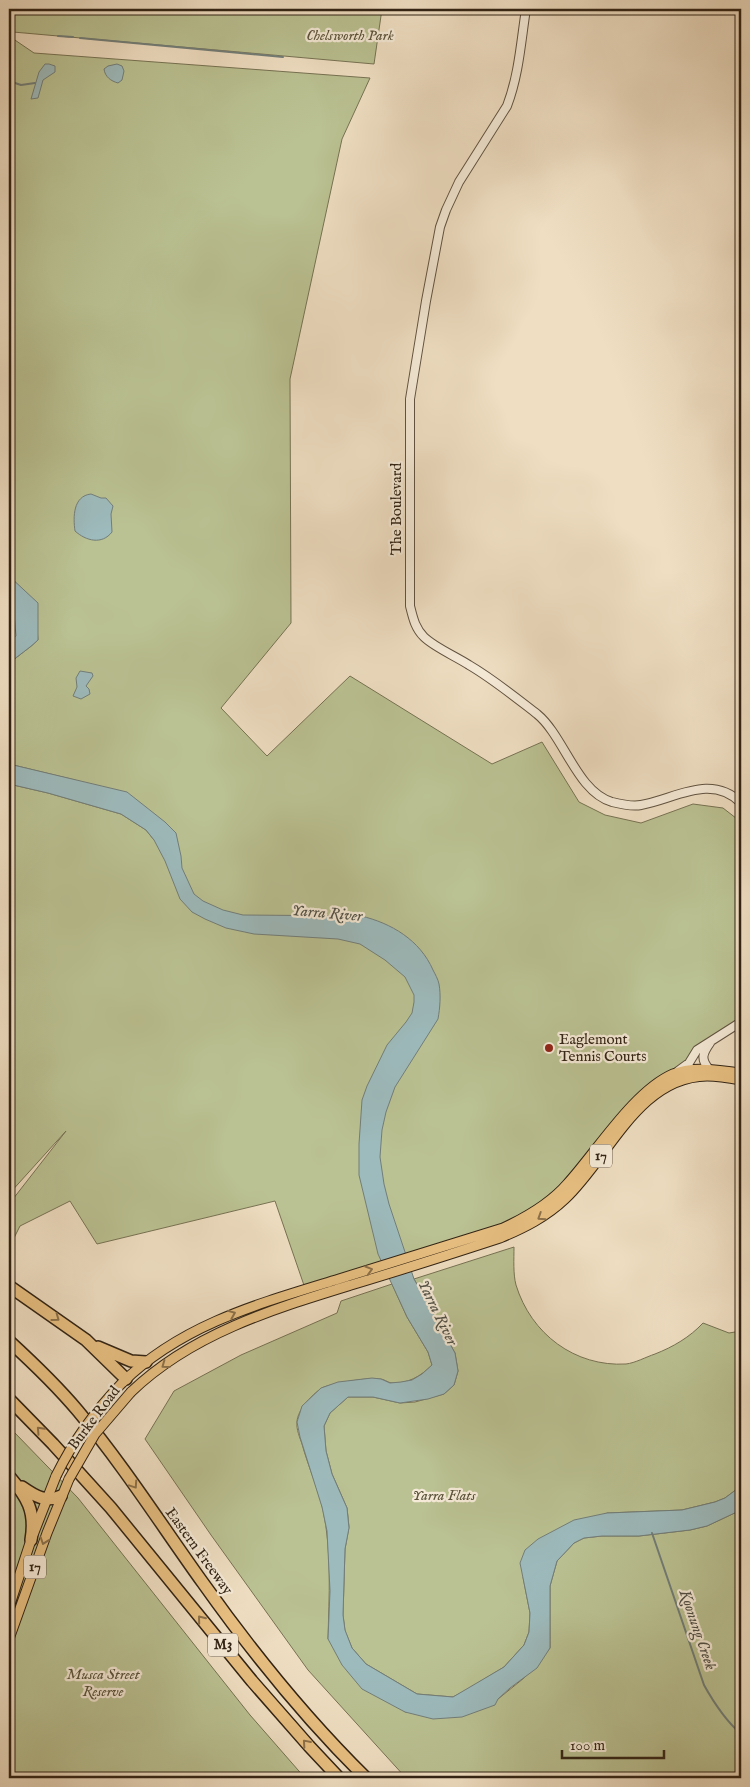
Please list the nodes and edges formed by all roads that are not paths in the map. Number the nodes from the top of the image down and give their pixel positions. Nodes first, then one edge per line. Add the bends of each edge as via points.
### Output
1 (526, 9) edge
2 (741, 803) edge
3 (741, 1022) edge
4 (712, 1041) junction
5 (709, 1069) junction
6 (675, 1073) junction
7 (741, 1073) edge
8 (741, 1080) edge
9 (460, 1246) junction
10 (9, 1286) edge
11 (324, 1289) junction
12 (188, 1335) junction
13 (86, 1340) junction
14 (9, 1341) edge
15 (198, 1343) junction
16 (146, 1362) junction
17 (124, 1381) junction
18 (132, 1390) junction
19 (9, 1399) edge
20 (11, 1479) edge
21 (61, 1496) junction
22 (46, 1499) junction
23 (31, 1540) junction
24 (9, 1607) edge
25 (9, 1639) edge
26 (339, 1778) edge
27 (366, 1778) edge

1 - 2 street, The Boulevard via 511,96 460,182 440,227 410,399 412,617 425,637 538,715 548,725 588,787 609,801 640,806 694,788 712,788
3 - 4 street
4 - 5 street via 703,1052
4 - 6 street via 697,1050 689,1063
5 - 6 main road, 17
5 - 7 main road, 17
6 - 9 main road, 17 via 642,1096 554,1198 527,1217
8 -> 9 main road, 17 via 706,1076 672,1084 652,1096 634,1114 566,1198 548,1213 500,1238
9 - 11 main road, 17
10 -> 13 highway
12 -> 11 main road, Burke Road / 17 via 236,1312
11 - 15 main road, Burke Road / 17
12 - 15 main road
12 - 16 main road, Burke Road / 17
13 - 16 highway via 125,1358
13 - 17 highway
14 -> 27 highway, Eastern Freeway / M3 via 78,1410 233,1625 316,1726
15 -> 18 main road, Burke Road / 17
16 - 17 main road, Burke Road / 17
17 - 18 main road
17 - 22 main road, Burke Road / 17, bridge via 79,1435 62,1462
18 - 21 main road, Burke Road / 17, bridge via 87,1448
26 -> 19 highway, M3 via 252,1681 111,1508
20 - 22 highway
20 - 23 highway via 25,1497 33,1516
21 - 22 highway
21 -> 25 main road, Burke Road / 17
22 - 23 main road, Burke Road / 17
23 - 24 main road, Burke Road / 17

